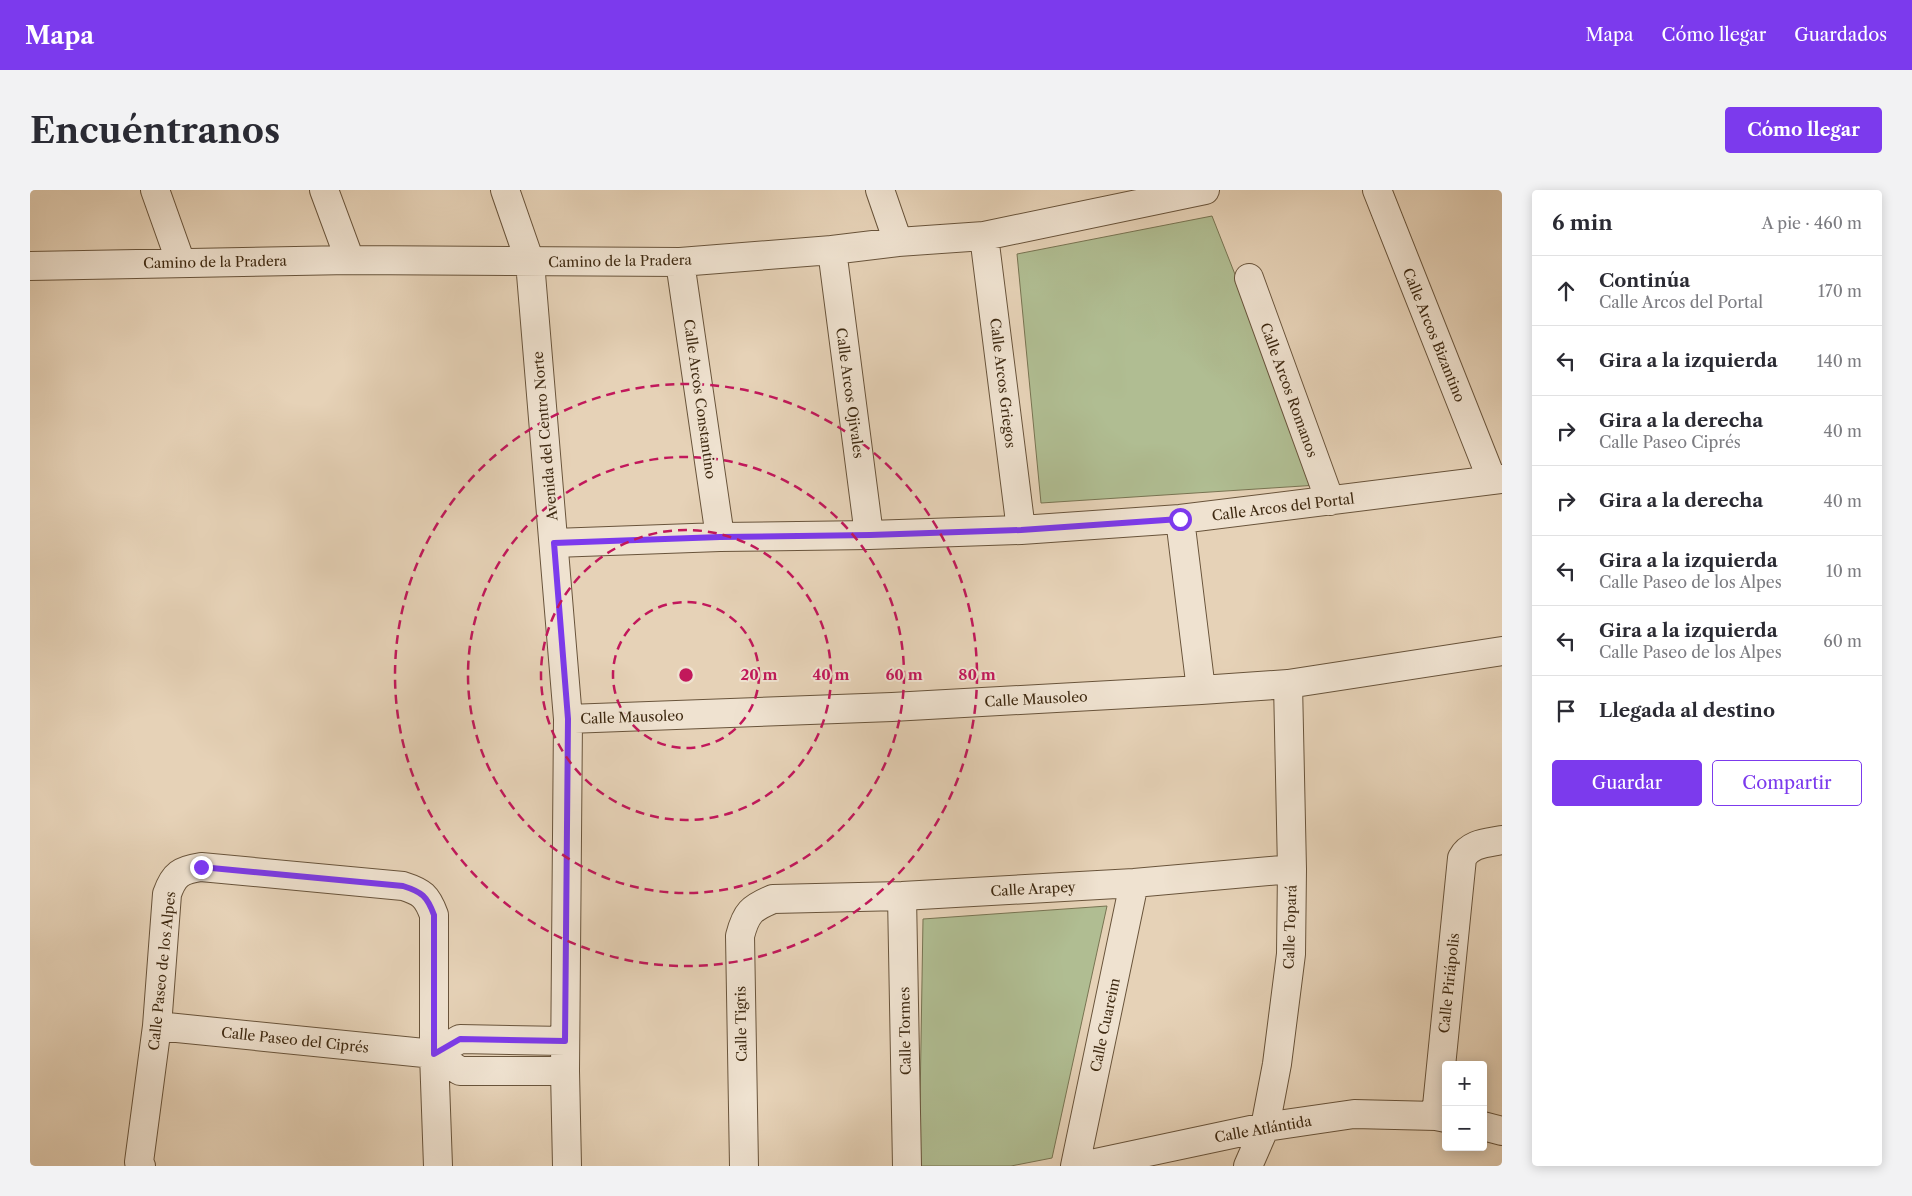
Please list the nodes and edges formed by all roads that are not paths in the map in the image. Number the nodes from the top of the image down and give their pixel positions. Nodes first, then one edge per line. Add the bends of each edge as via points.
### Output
1 (154, 190) edge
2 (324, 190) edge
3 (505, 190) edge
4 (880, 190) edge
5 (1204, 190) edge
6 (1377, 190) edge
7 (984, 236) junction
8 (898, 242) junction
9 (832, 250) junction
10 (350, 260) junction
11 (530, 262) junction
12 (680, 262) junction
13 (181, 263) junction
14 (30, 266) edge
15 (1249, 278) dead end
16 (1497, 480) edge
17 (1330, 501) junction
18 (1180, 519) junction
19 (1021, 530) junction
20 (870, 535) junction
21 (720, 537) junction
22 (554, 543) junction
23 (1502, 652) edge
24 (1288, 684) junction
25 (1201, 690) junction
26 (568, 719) junction
27 (1502, 840) edge
28 (1292, 869) junction
29 (1134, 884) junction
30 (902, 896) junction
31 (774, 899) joint
32 (156, 1026) junction
33 (565, 1041) junction
34 (434, 1054) junction
35 (565, 1071) junction
36 (1441, 1117) edge
37 (1265, 1127) junction
38 (1487, 1127) edge
39 (1502, 1131) edge
40 (140, 1164) edge
41 (438, 1166) edge
42 (566, 1166) edge
43 (744, 1166) edge
44 (907, 1166) edge
45 (1075, 1166) edge
46 (1082, 1166) edge
47 (1248, 1166) edge

1 - 13 street
2 - 10 street
3 - 11 street, Avenida del Centro Norte
4 - 8 street
5 - 7 street, Camino de la Pradera
6 - 16 street, Calle Arcos Bizantino
7 - 8 street, Camino de la Pradera
7 - 19 street, Calle Arcos Griegos
8 - 9 street, Camino de la Pradera
9 - 12 street, Camino de la Pradera
9 - 20 street, Calle Arcos Ojivales
10 - 11 street, Camino de la Pradera
10 - 13 street, Camino de la Pradera
11 - 12 street, Camino de la Pradera
11 - 22 street, Avenida del Centro Norte
12 - 21 street, Calle Arcos Constantino
13 - 14 street, Camino de la Pradera
15 - 17 street, Calle Arcos Romanos
16 - 17 street, Calle Arcos del Portal
17 - 18 street, Calle Arcos del Portal
18 - 19 street, Calle Arcos del Portal
18 - 25 street
19 - 20 street, Calle Arcos del Portal
20 - 21 street, Calle Arcos del Portal
21 - 22 street, Calle Arcos del Portal
22 - 26 street, Avenida del Centro Norte
23 - 24 street, Calle Mausoleo
24 - 25 street, Calle Mausoleo
24 - 28 street, Calle Topará
25 - 26 street, Calle Mausoleo via 892,707
26 - 33 street, Avenida del Centro Norte
27 - 36 street, Calle Piriápolis via 1466,851 1460,864
28 - 29 street, Calle Arapey
28 - 37 street, Calle Topará via 1290,954 1277,1064
29 - 30 street, Calle Arapey
29 - 45 street, Calle Cuareim
30 - 31 street, Calle Arapey
30 - 44 street, Calle Tormes
31 - 43 street, Calle Tigris via 756,906 745,918 740,936
32 - 34 street, Calle Paseo del Ciprés
32 - 34 street, Calle Paseo de los Alpes via 167,894 172,880 186,869 201,867 403,886 419,891 429,901 434,915
32 - 40 street, Calle Paseo de los Alpes
33 - 34 street via 460,1039
33 - 35 street, Avenida del Centro Norte
34 - 35 street via 460,1071
34 - 41 street
35 - 42 street, Avenida del Centro Norte
36 - 37 street, Calle Atlántida via 1354,1114
37 - 46 street, Calle Atlántida
37 - 47 street, Calle Topará
38 - 39 street

